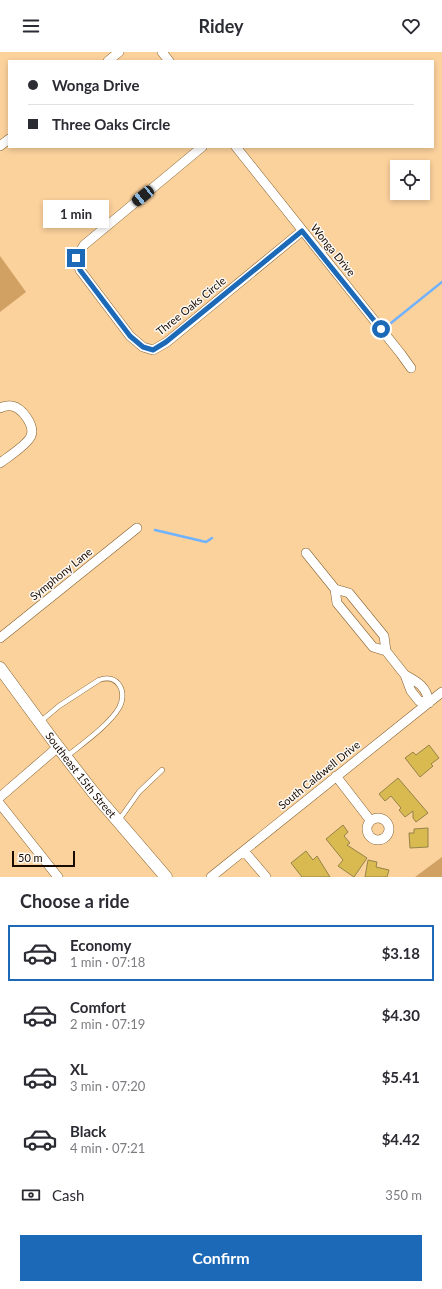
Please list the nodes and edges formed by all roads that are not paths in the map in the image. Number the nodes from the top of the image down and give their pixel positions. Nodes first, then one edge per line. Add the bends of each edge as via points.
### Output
1 (119, 52) edge
2 (162, 52) edge
3 (109, 60) edge
4 (168, 60) edge
5 (8, 140) edge
6 (0, 146) edge
7 (201, 148) edge
8 (237, 148) edge
9 (302, 231) junction
10 (411, 368) dead end
11 (0, 408) edge
12 (0, 463) edge
13 (137, 528) dead end
14 (306, 552) dead end
15 (335, 589) junction
16 (0, 638) edge
17 (386, 651) junction
18 (0, 668) edge
19 (405, 675) junction
20 (420, 684) junction
21 (411, 691) junction
22 (442, 692) edge
23 (428, 703) junction
24 (40, 722) junction
25 (58, 747) junction
26 (66, 757) junction
27 (162, 770) dead end
28 (336, 776) junction
29 (0, 797) edge
30 (0, 804) edge
31 (370, 820) dead end
32 (118, 821) junction
33 (244, 851) junction
34 (58, 877) edge
35 (166, 877) edge
36 (211, 877) edge
37 (266, 877) edge

1 - 3 street
2 - 4 street
5 - 6 street
7 - 9 street, Three Oaks Circle via 84,245 76,258 80,270 130,336 143,347 153,350 166,342
8 - 9 street, Wonga Drive
9 - 10 street, Wonga Drive
11 - 12 street via 6,405 18,408 29,421 31,436
13 - 16 street, Symphony Lane
14 - 15 street
15 - 17 street via 337,603 373,647
15 - 17 street via 350,593 384,636
17 - 19 street
18 - 24 main road, Southeast 15th Street
19 - 20 street
19 - 21 street
20 - 21 street
20 - 23 street via 428,693
21 - 23 street via 419,701
22 - 23 street, South Caldwell Drive
23 - 28 street, South Caldwell Drive
24 - 25 main road, Southeast 15th Street
24 - 26 lane via 59,706 99,680 110,678 120,687 123,697 118,709
25 - 26 main road, Southeast 15th Street
25 - 29 street
26 - 32 main road, Southeast 15th Street
27 - 32 lane via 139,792
28 - 31 street
28 - 33 street, South Caldwell Drive
30 - 34 street
32 - 35 main road, Southeast 15th Street
33 - 36 street, South Caldwell Drive
33 - 37 street

